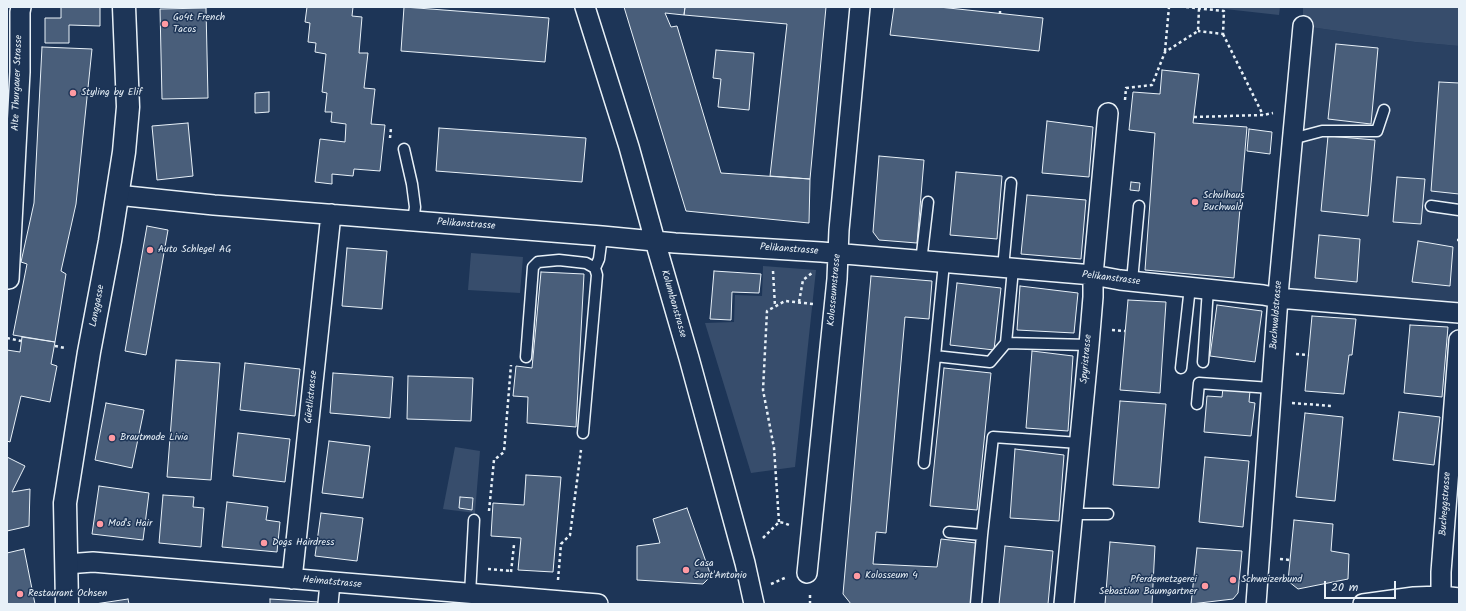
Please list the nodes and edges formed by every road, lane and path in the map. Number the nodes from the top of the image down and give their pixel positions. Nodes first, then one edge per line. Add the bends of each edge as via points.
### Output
1 (21, 7) edge
2 (124, 7) edge
3 (585, 7) edge
4 (860, 7) edge
5 (1000, 7) edge
6 (1169, 7) edge
7 (1186, 7) edge
8 (1199, 9) junction
9 (1000, 14) dead end
10 (1303, 26) dead end
11 (1198, 31) junction
12 (1223, 34) junction
13 (1165, 52) junction
14 (1116, 110) joint
15 (1384, 110) dead end
16 (1194, 117) dead end
17 (1292, 139) junction
18 (404, 149) dead end
19 (1011, 183) dead end
20 (117, 195) junction
21 (928, 202) dead end
22 (1139, 206) dead end
23 (1431, 206) dead end
24 (1459, 210) edge
25 (331, 214) junction
26 (413, 221) junction
27 (602, 236) junction
28 (655, 241) junction
29 (839, 254) junction
30 (921, 262) junction
31 (944, 263) junction
32 (594, 268) junction
33 (1008, 269) junction
34 (773, 270) dead end
35 (1093, 275) junction
36 (9, 279) dead end
37 (803, 280) dead end
38 (1132, 281) junction
39 (1199, 288) junction
40 (1278, 298) junction
41 (799, 302) junction
42 (817, 304) dead end
43 (776, 306) junction
44 (1459, 313) edge
45 (7, 338) edge
46 (1459, 340) edge
47 (21, 341) dead end
48 (1006, 343) junction
49 (1089, 345) junction
50 (54, 346) dead end
51 (66, 348) dead end
52 (935, 356) junction
53 (526, 357) joint
54 (1203, 362) dead end
55 (1181, 368) dead end
56 (1271, 388) junction
57 (1288, 403) dead end
58 (1197, 404) dead end
59 (1332, 406) dead end
60 (583, 434) joint
61 (1079, 443) junction
62 (924, 463) dead end
63 (1073, 514) junction
64 (1108, 514) dead end
65 (474, 520) joint
66 (779, 522) junction
67 (793, 527) dead end
68 (949, 532) dead end
69 (982, 535) junction
70 (763, 538) dead end
71 (514, 545) dead end
72 (66, 564) junction
73 (471, 568) junction
74 (511, 571) junction
75 (807, 573) dead end
76 (510, 576) dead end
77 (292, 579) junction
78 (558, 581) dead end
79 (330, 582) junction
80 (470, 594) junction
81 (1450, 597) edge
82 (811, 598) dead end
83 (68, 604) edge
84 (328, 604) edge
85 (598, 604) edge
86 (754, 604) edge
87 (810, 604) edge
88 (976, 604) edge
89 (1064, 604) edge
90 (1256, 604) edge
91 (1363, 604) edge

1 - 36 street, Alte Thurgauer Strasse
2 - 20 main road, Langgasse via 128,108
3 - 28 street, Kolumbanstrasse via 629,147
4 - 29 street, Kolosseumstrasse via 839,230
5 - 9 path
6 - 13 path
7 - 8 path
8 - 11 path
8 - 12 path via 1224,11
10 - 17 street, Buchwaldstrasse
11 - 12 path
11 - 13 path
12 - 16 path via 1263,115
13 - 14 path via 1152,85 1126,88
14 - 35 street, Spyristrasse
15 - 17 lane via 1376,131 1322,131
17 - 40 street, Buchwaldstrasse
18 - 26 lane via 415,207
19 - 33 lane
20 - 25 street, Pelikanstrasse
20 - 72 main road, Langgasse via 65,503
21 - 30 lane
22 - 38 lane
23 - 24 lane
25 - 26 street, Pelikanstrasse
25 - 77 street, Güetlistrasse
26 - 27 street, Pelikanstrasse
27 - 28 street, Pelikanstrasse
27 - 32 lane via 599,259
28 - 29 street, Pelikanstrasse
28 - 86 street, Kolumbanstrasse via 745,563
29 - 30 street, Pelikanstrasse
29 - 75 street, Kolosseumstrasse
30 - 31 street, Pelikanstrasse
31 - 33 street, Pelikanstrasse
31 - 52 lane
32 - 53 lane via 586,263 559,260 538,262 533,268
32 - 60 lane via 597,275
33 - 35 street, Pelikanstrasse
33 - 48 lane
34 - 43 path
35 - 38 street, Pelikanstrasse
35 - 49 street, Spyristrasse
37 - 41 path
38 - 39 street, Pelikanstrasse
39 - 40 street, Pelikanstrasse
39 - 54 lane
39 - 55 lane
40 - 44 street, Pelikanstrasse
40 - 56 street, Buchwaldstrasse
41 - 42 path
41 - 43 path via 785,301
43 - 66 path via 767,311 763,390 774,448
45 - 47 path
46 - 81 street, Bucheggstrasse via 1441,572
48 - 49 lane
48 - 52 lane via 990,362
49 - 61 street, Spyristrasse
50 - 51 path
52 - 62 lane
53 - 65 path via 511,365 504,452 494,460 489,514
56 - 58 lane via 1199,383
56 - 90 street, Buchwaldstrasse
57 - 59 path
60 - 78 path via 570,535 561,544
61 - 63 street, Spyristrasse
61 - 69 lane via 993,437
63 - 64 lane
63 - 89 street, Spyristrasse
65 - 73 lane
66 - 67 path
66 - 70 path
68 - 69 lane
69 - 88 lane
71 - 74 path
72 - 77 street, Heimatstrasse via 93,562
72 - 83 main road, Langgasse
73 - 74 path
73 - 80 lane
74 - 76 path
77 - 79 street, Heimatstrasse
79 - 80 street, Heimatstrasse
79 - 84 street
80 - 85 street, Heimatstrasse
81 - 91 street via 1414,597
82 - 87 path

